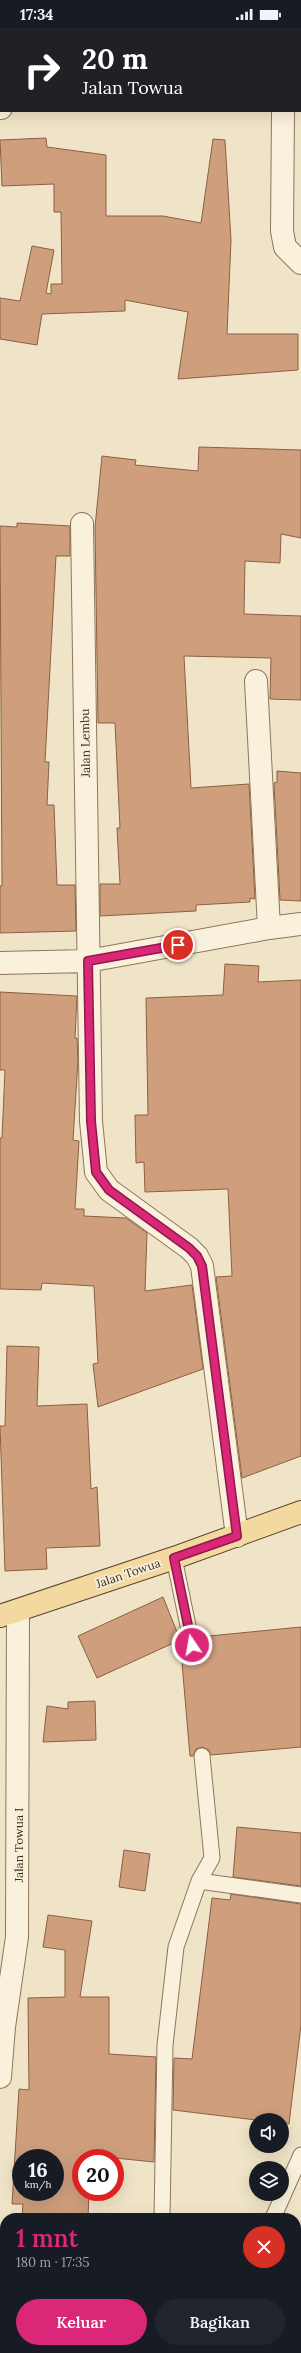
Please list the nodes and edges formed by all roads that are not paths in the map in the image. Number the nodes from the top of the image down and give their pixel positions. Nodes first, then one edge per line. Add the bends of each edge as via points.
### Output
1 (283, 112) edge
2 (301, 263) edge
3 (82, 524) dead end
4 (256, 681) dead end
5 (301, 924) edge
6 (269, 928) junction
7 (88, 961) junction
8 (0, 964) edge
9 (301, 1512) edge
10 (237, 1536) junction
11 (174, 1558) junction
12 (9, 1614) edge
13 (192, 1645) dead end
14 (202, 1756) dead end
15 (199, 1881) junction
16 (301, 1895) edge
17 (0, 2077) edge
18 (301, 2155) edge
19 (162, 2213) edge
20 (275, 2213) edge

1 - 2 street via 282,232 285,247
3 - 7 street, Jalan Lembu
4 - 6 street
5 - 6 street
6 - 7 street
7 - 8 street
7 - 10 street, Jalan Lembu via 91,1121 96,1172 109,1190 189,1248 202,1266
9 - 10 main road, Jalan Towua
10 - 11 main road, Jalan Towua
11 - 12 main road, Jalan Towua
11 - 13 lane
12 - 17 street, Jalan Towua I via 17,1937
14 - 15 lane via 212,1858
15 - 16 lane
15 - 19 lane via 176,1947 165,2045
18 - 20 lane

